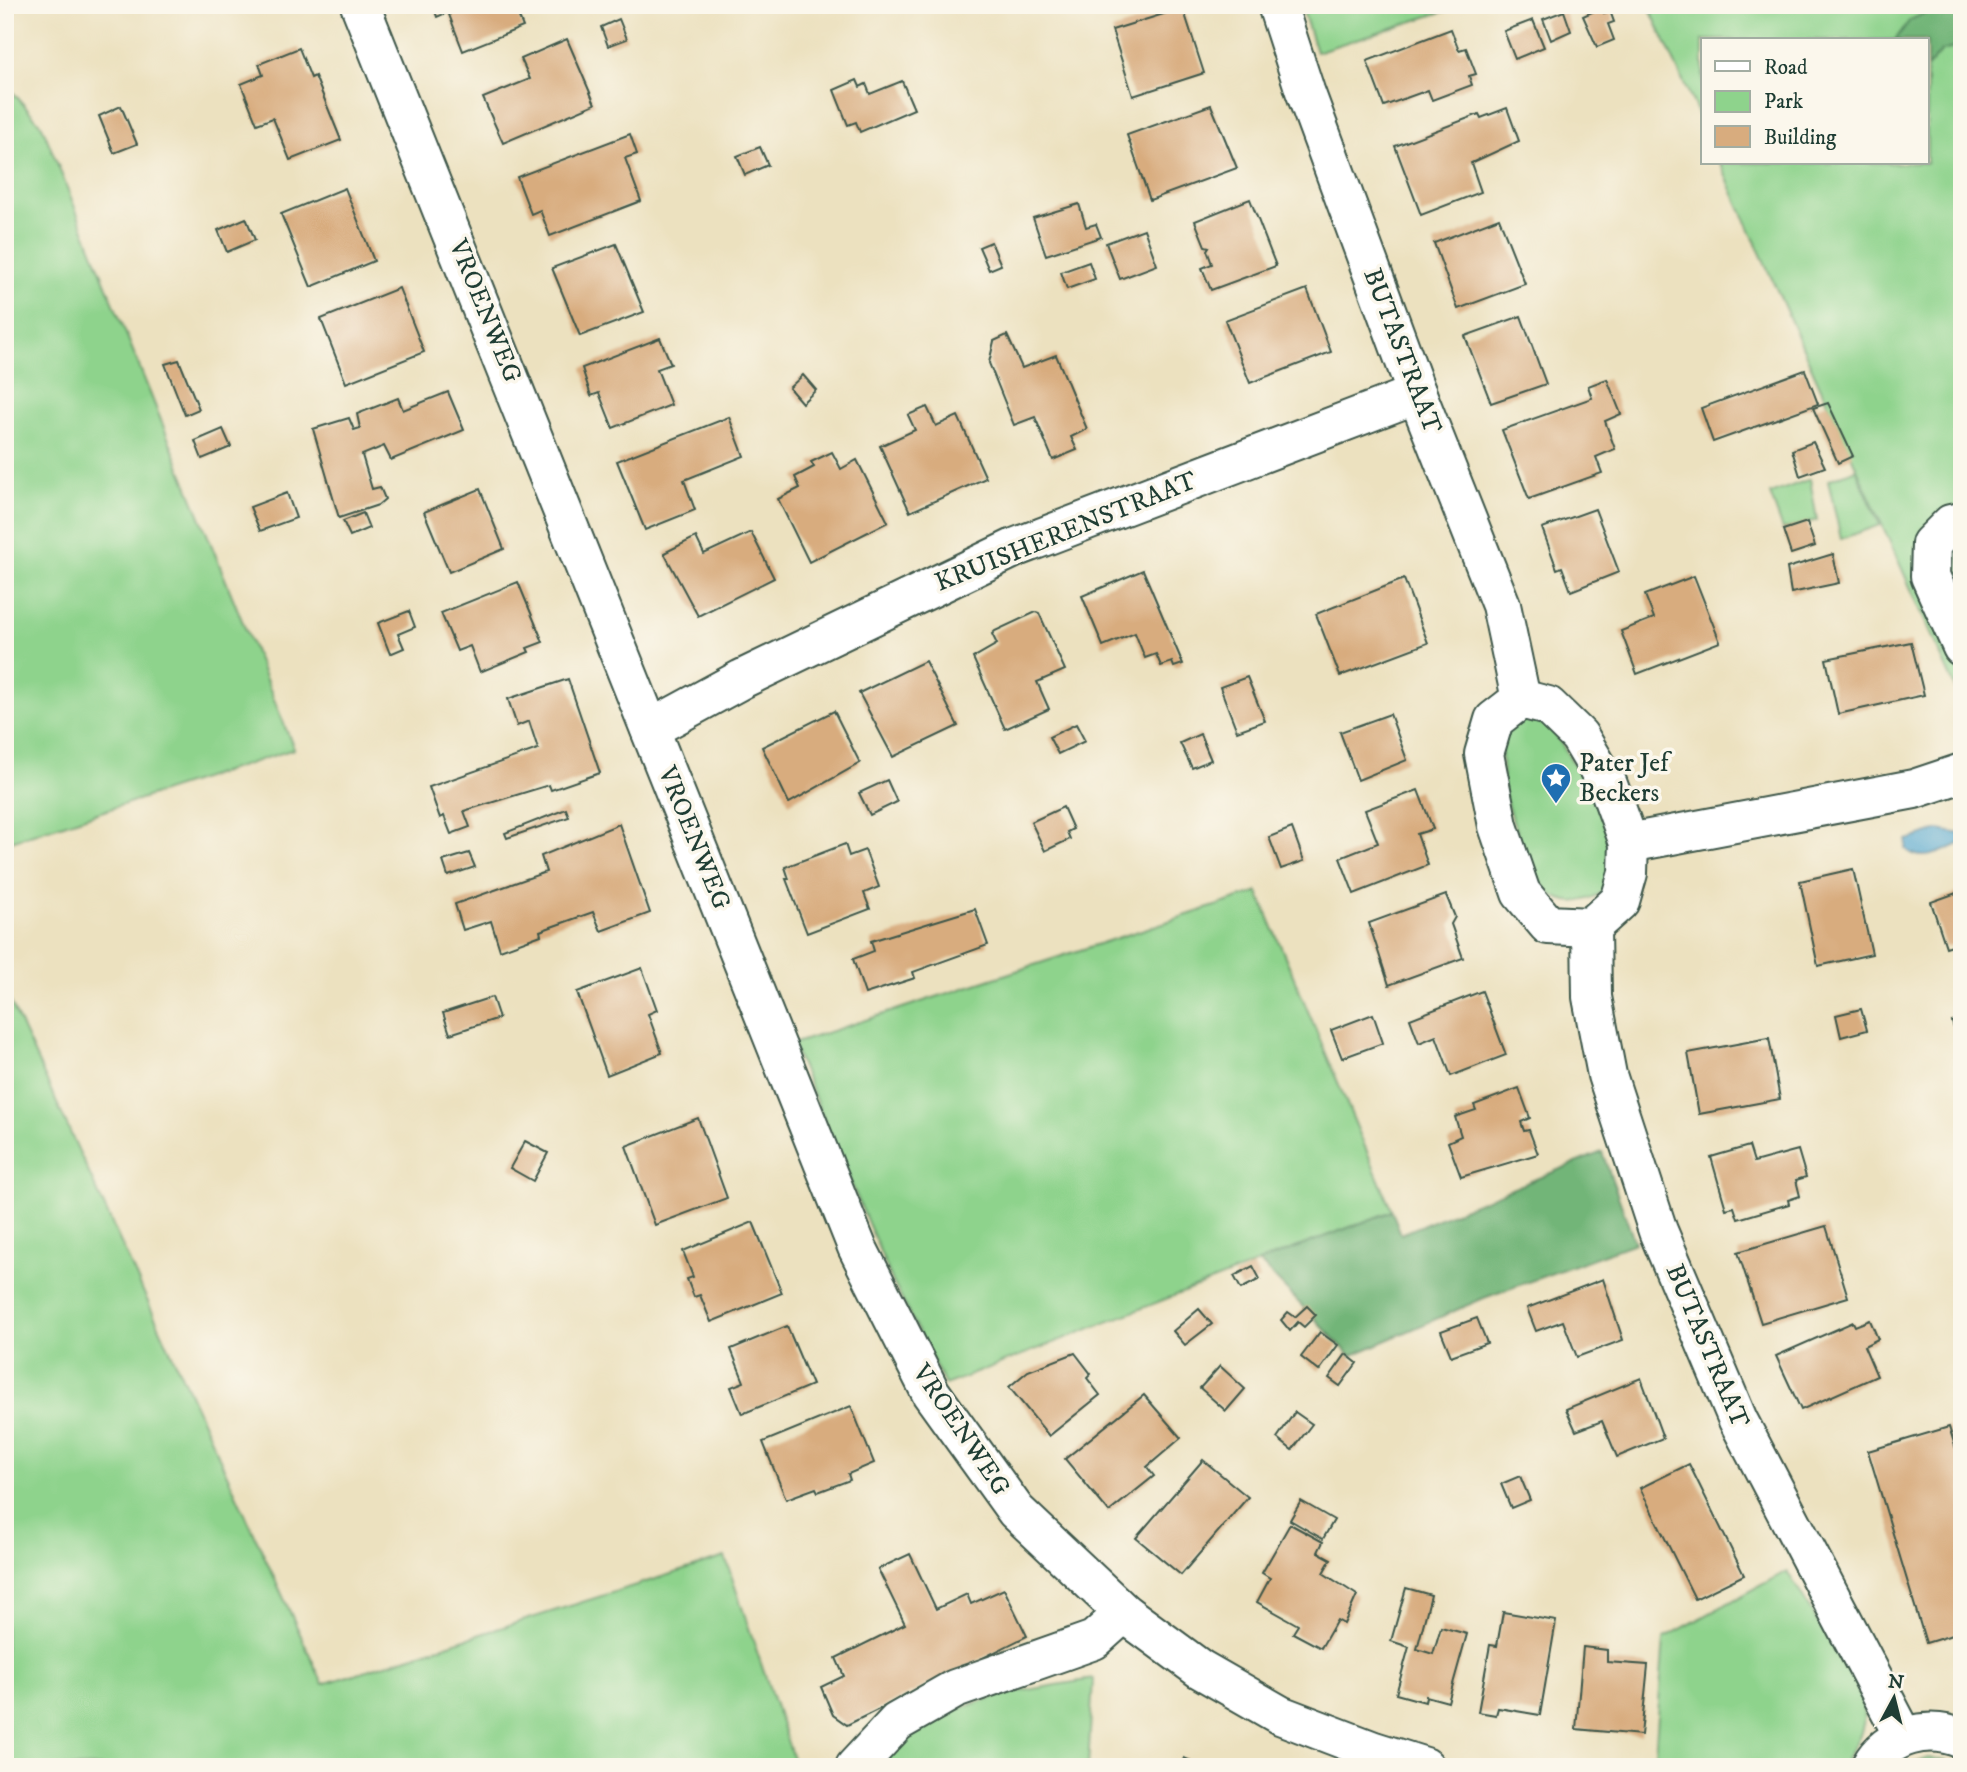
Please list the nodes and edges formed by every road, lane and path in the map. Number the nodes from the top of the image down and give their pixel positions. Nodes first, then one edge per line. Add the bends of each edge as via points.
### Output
1 (360, 5) edge
2 (1277, 5) edge
3 (1417, 394) junction
4 (1962, 522) edge
5 (1962, 647) edge
6 (1521, 699) junction
7 (650, 729) junction
8 (1962, 773) edge
9 (1629, 843) junction
10 (1591, 927) junction
11 (1124, 1613) junction
12 (1903, 1737) junction
13 (1962, 1739) edge
14 (855, 1767) edge
15 (1425, 1767) edge
16 (1870, 1767) edge

1 - 7 street, VROENWEG
2 - 3 street, BUTASTRAAT
3 - 6 street, BUTASTRAAT via 1501,605
3 - 7 street, KRUISHERENSTRAAT via 1014,548 742,678
4 - 5 street via 1951,524 1931,544 1930,576
6 - 9 street via 1548,706 1579,736 1608,785
6 - 10 street via 1494,720 1484,754 1498,827 1521,893 1548,925
7 - 11 street, VROENWEG via 857,1247 931,1393 1016,1511
8 - 9 street via 1914,789
9 - 10 street via 1628,873 1620,901
10 - 12 street, BUTASTRAAT via 1592,997 1607,1075 1658,1231 1738,1420
11 - 14 street via 1094,1640 955,1689 897,1722
11 - 15 street, VROENWEG via 1200,1669 1280,1715
12 - 13 street via 1922,1732
12 - 16 street via 1883,1749

